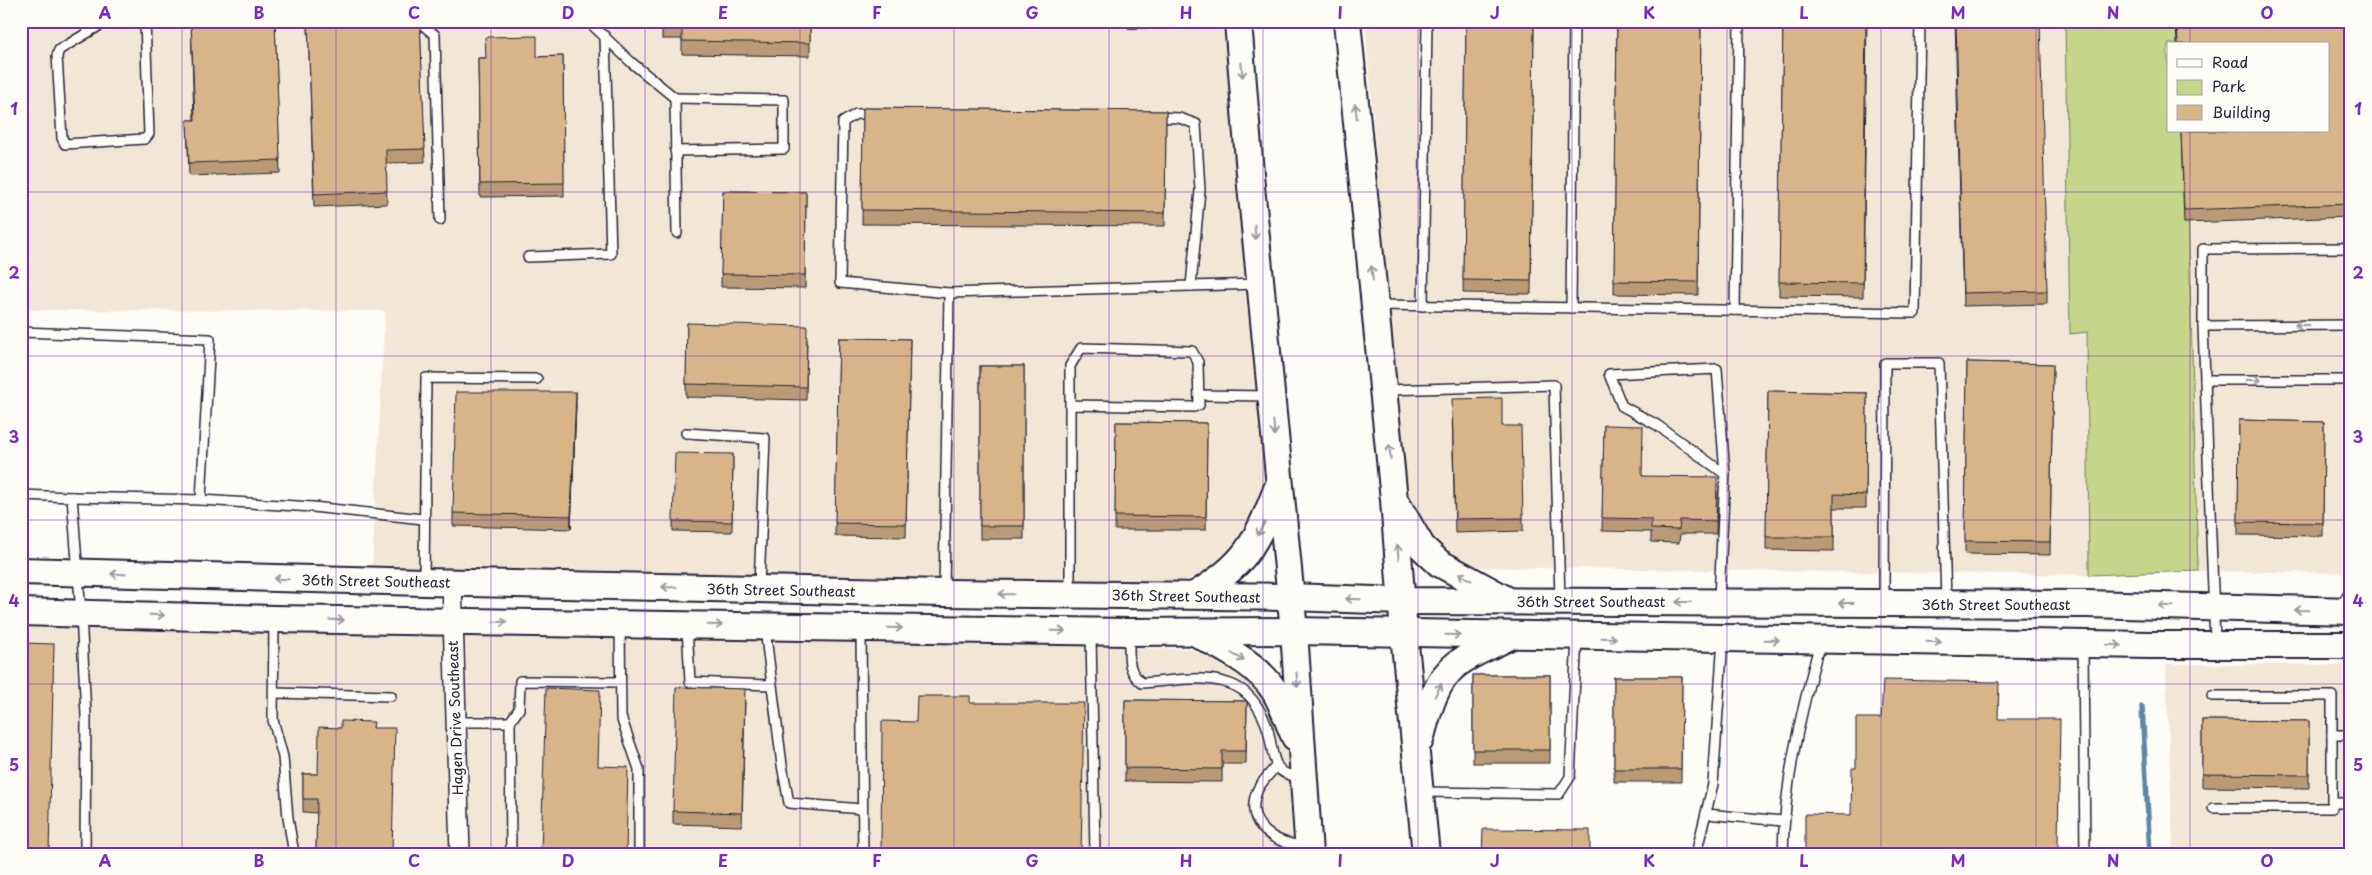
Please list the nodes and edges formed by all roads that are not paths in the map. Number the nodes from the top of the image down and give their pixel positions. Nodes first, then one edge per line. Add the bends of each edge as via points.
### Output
1 (107, 21) edge
2 (145, 21) edge
3 (418, 21) edge
4 (588, 21) edge
5 (1130, 21) edge
6 (1200, 21) edge
7 (1238, 21) edge
8 (1348, 21) edge
9 (1427, 21) edge
10 (1574, 21) edge
11 (1739, 21) edge
12 (1920, 21) edge
13 (605, 36) junction
14 (675, 98) junction
15 (885, 114) edge
16 (1150, 117) edge
17 (675, 151) junction
18 (440, 220) dead end
19 (677, 233) dead end
20 (2351, 248) edge
21 (528, 257) dead end
22 (1260, 284) junction
23 (1192, 286) junction
24 (949, 293) junction
25 (1375, 305) junction
26 (1423, 306) junction
27 (1571, 308) junction
28 (1736, 310) junction
29 (2351, 325) edge
30 (2203, 326) junction
31 (21, 332) edge
32 (536, 379) dead end
33 (2205, 380) junction
34 (2351, 380) edge
35 (1384, 390) junction
36 (1199, 395) junction
37 (1271, 396) junction
38 (1070, 405) junction
39 (686, 433) dead end
40 (1725, 474) junction
41 (1279, 484) junction
42 (21, 495) edge
43 (72, 497) junction
44 (201, 500) junction
45 (1394, 500) junction
46 (423, 519) junction
47 (21, 571) edge
48 (77, 573) junction
49 (424, 582) junction
50 (452, 582) junction
51 (758, 589) junction
52 (944, 593) junction
53 (1070, 594) junction
54 (1195, 596) junction
55 (1290, 597) junction
56 (1402, 601) junction
57 (1508, 601) junction
58 (1560, 601) junction
59 (1719, 602) junction
60 (1884, 603) junction
61 (1946, 604) junction
62 (2346, 604) edge
63 (2214, 608) junction
64 (21, 612) edge
65 (81, 613) junction
66 (274, 619) junction
67 (452, 621) junction
68 (620, 624) junction
69 (687, 625) junction
70 (764, 626) junction
71 (861, 628) junction
72 (1294, 631) junction
73 (1091, 632) junction
74 (1129, 632) junction
75 (1195, 633) junction
76 (1404, 634) junction
77 (1508, 636) junction
78 (1577, 637) junction
79 (1723, 639) junction
80 (1821, 640) junction
81 (2083, 644) junction
82 (2215, 645) junction
83 (2351, 645) edge
84 (620, 682) junction
85 (771, 685) junction
86 (274, 693) junction
87 (391, 696) dead end
88 (2212, 696) dead end
89 (455, 722) junction
90 (510, 722) junction
91 (2332, 735) junction
92 (2351, 735) edge
93 (1417, 753) junction
94 (1302, 764) junction
95 (1276, 766) junction
96 (1420, 792) junction
97 (2332, 803) junction
98 (2351, 803) edge
99 (2213, 808) dead end
100 (862, 809) junction
101 (1706, 814) junction
102 (1783, 821) junction
103 (1309, 850) edge
104 (84, 854) edge
105 (294, 854) edge
106 (460, 854) edge
107 (512, 854) edge
108 (639, 854) edge
109 (863, 854) edge
110 (1095, 854) edge
111 (1426, 854) edge
112 (1696, 854) edge
113 (1783, 854) edge
114 (2085, 854) edge

1 - 2 lane via 59,50 62,138 65,144 145,139 150,134
3 - 18 lane via 435,34
4 - 13 lane
5 - 6 lane
7 -> 22 street
25 -> 8 street
9 - 26 lane
10 - 27 lane
11 - 28 lane
12 - 28 lane via 1915,313
13 - 14 lane
13 - 21 lane via 611,254
14 - 17 lane
14 - 17 lane via 784,100 784,150
15 - 24 lane via 856,114 843,122 840,283
16 - 23 lane via 1179,118 1196,124 1200,190
17 - 19 lane
20 - 30 lane via 2203,249
22 - 23 lane
22 - 37 street
23 - 24 lane
24 - 52 lane
25 - 26 lane
25 - 35 street
26 - 27 lane
27 - 28 lane
29 -> 30 lane
30 - 33 lane
31 - 44 lane via 210,339
32 - 46 lane via 426,378
33 -> 34 lane
33 - 63 lane
45 -> 35 street
35 - 58 lane via 1554,385
36 - 37 lane
36 - 38 lane via 1199,405 1194,407
36 - 38 lane via 1198,362 1192,351 1081,348 1070,366
37 -> 41 street
38 - 53 lane
39 - 51 lane via 765,438
40 - 40 lane via 1717,369 1609,374 1622,406 1657,425
40 - 59 lane
41 -> 54 street via 1264,524 1244,557 1222,579
41 - 55 street
42 - 43 lane
43 - 44 lane
43 - 48 lane
44 - 46 lane via 313,507
56 -> 45 street
57 -> 45 street via 1439,563 1422,547
46 - 49 lane
47 - 48 street, 36th Street Southeast
49 -> 48 street, 36th Street Southeast
48 - 65 lane
49 - 50 street, 36th Street Southeast
51 -> 50 street, 36th Street Southeast
50 - 67 street, Hagen Drive Southeast
51 - 52 street, 36th Street Southeast
53 -> 52 street, 36th Street Southeast
53 - 54 street, 36th Street Southeast
54 - 55 street, 36th Street Southeast
56 -> 55 street, 36th Street Southeast
55 - 72 street
56 - 57 street, 36th Street Southeast
56 - 76 street
57 - 58 street, 36th Street Southeast
59 -> 58 street, 36th Street Southeast
60 -> 59 street, 36th Street Southeast
60 - 61 street, 36th Street Southeast
60 - 61 lane via 1885,363 1938,364
63 -> 61 street, 36th Street Southeast
62 -> 63 street, 36th Street Southeast
63 - 82 lane
64 - 65 street
65 -> 66 street
65 - 104 lane via 86,716
66 -> 67 street
66 - 86 lane
67 -> 68 street
67 - 89 street, Hagen Drive Southeast
68 - 69 street
68 - 84 lane
69 -> 70 street
69 - 85 lane via 690,682
70 - 71 street
70 - 85 lane
71 -> 73 street
71 - 100 lane
72 - 75 street
72 - 76 street
72 -> 94 street
73 - 74 street
73 - 110 lane
74 - 75 street
74 - 95 lane via 1130,669 1142,683 1202,679 1238,687 1252,699 1262,714
75 -> 94 street via 1244,660 1274,691
76 -> 77 street
76 - 93 street
77 - 78 street
93 -> 77 street via 1428,710 1441,683 1456,665
78 -> 79 street
78 - 96 lane via 1570,777 1559,794
79 -> 80 street
79 - 101 lane via 1714,784
80 -> 81 street
80 - 102 lane via 1800,717
81 -> 82 street
81 - 114 lane
82 - 83 street
84 - 90 lane via 520,680 519,709
84 - 108 lane via 621,716 639,769
85 - 100 lane via 789,803
86 - 87 lane
86 - 105 lane via 272,720 283,757
88 - 91 lane via 2332,696
89 - 90 lane
89 - 106 street, Hagen Drive Southeast
90 - 107 lane
91 - 92 lane
91 - 97 lane
93 - 96 street
94 - 95 lane via 1293,777
94 - 103 street
95 - 103 lane via 1258,790 1257,821 1276,840
96 - 111 street
97 - 98 lane
97 - 99 lane via 2332,808
100 - 109 lane
101 - 102 lane
101 - 112 lane
102 - 113 lane

